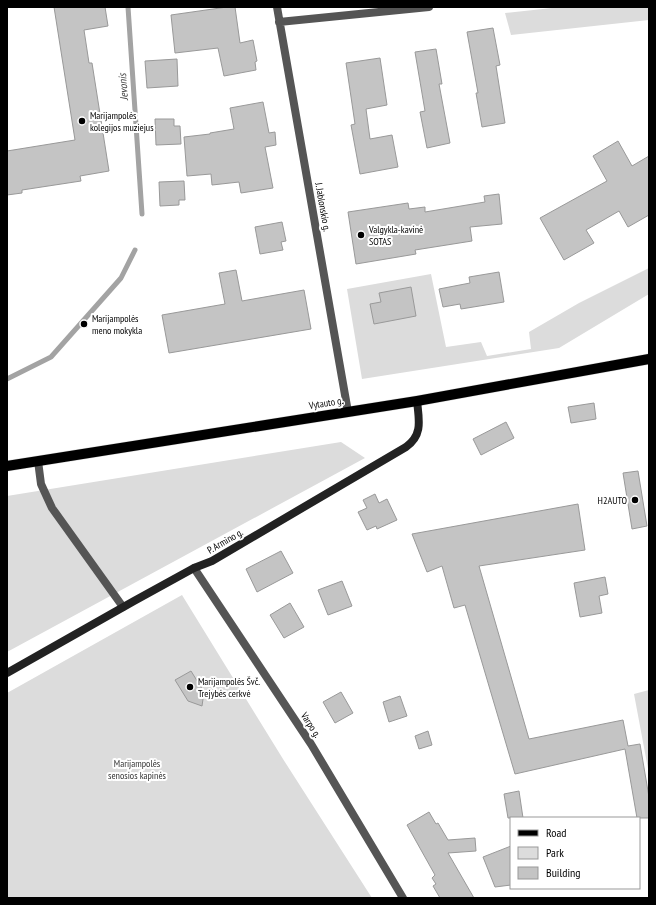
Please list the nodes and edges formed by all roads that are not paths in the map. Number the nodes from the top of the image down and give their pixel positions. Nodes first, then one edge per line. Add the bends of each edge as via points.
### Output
1 (277, 7) edge
2 (429, 7) edge
3 (279, 22) junction
4 (649, 359) edge
5 (417, 401) junction
6 (348, 412) junction
7 (38, 461) junction
8 (7, 466) edge
9 (194, 568) junction
10 (123, 607) junction
11 (7, 673) edge
12 (402, 898) edge

1 - 3 street, J. Jablonskio g.
2 - 3 street
3 - 6 street, J. Jablonskio g.
4 - 5 main road, Vytauto g.
5 - 6 main road, Vytauto g.
5 - 9 main road, P. Armino g. via 419,428 412,443 212,560
6 - 7 main road, Vytauto g.
7 - 8 main road, Vytauto g.
7 - 10 street via 41,484 52,508
9 - 10 main road, P. Armino g.
9 - 12 street, Varpo g. via 311,744
10 - 11 main road, P. Armino g.

